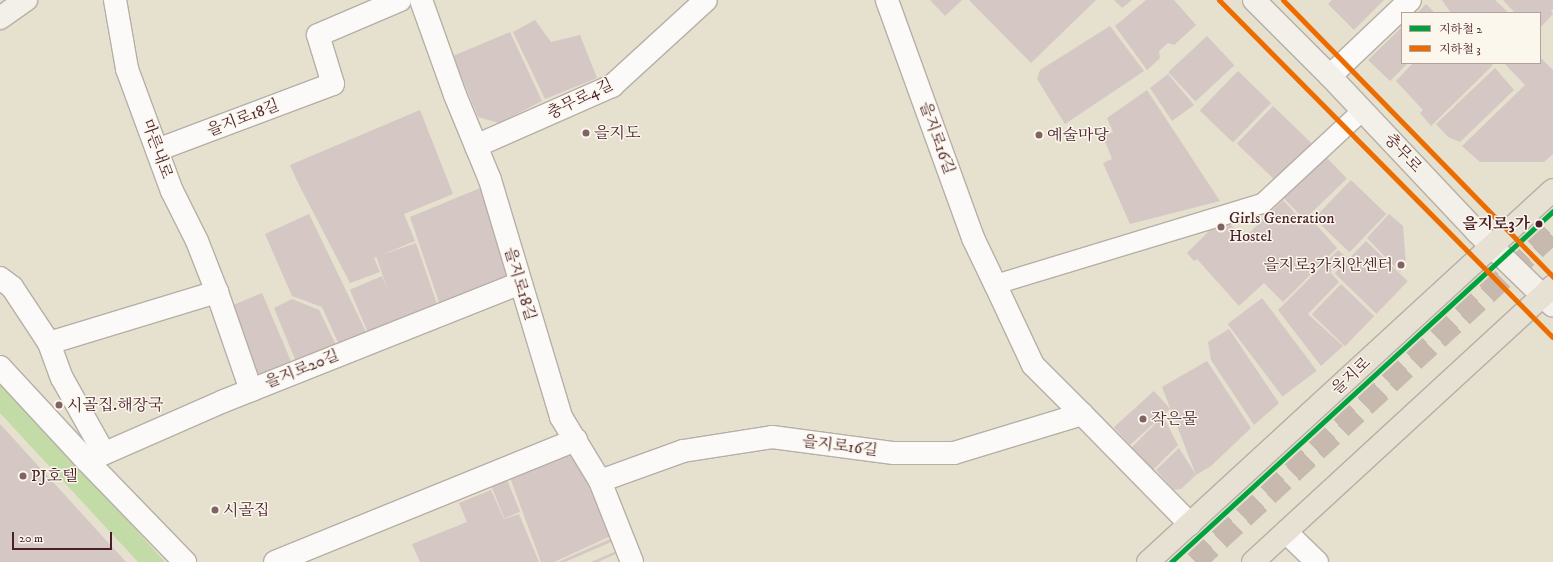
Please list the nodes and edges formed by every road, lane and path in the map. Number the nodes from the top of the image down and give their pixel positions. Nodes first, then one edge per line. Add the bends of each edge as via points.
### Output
1 (26, 0) edge
2 (115, 0) edge
3 (400, 0) edge
4 (421, 0) edge
5 (706, 0) edge
6 (887, 0) edge
7 (1254, 0) edge
8 (1410, 0) edge
9 (0, 18) edge
10 (1330, 76) junction
11 (1362, 110) junction
12 (476, 146) junction
13 (157, 150) junction
14 (1553, 190) edge
15 (1492, 246) junction
16 (0, 278) edge
17 (520, 283) junction
18 (995, 284) junction
19 (217, 292) junction
20 (1550, 296) edge
21 (49, 343) junction
22 (0, 367) edge
23 (251, 390) junction
24 (1082, 414) junction
25 (576, 440) junction
26 (95, 457) junction
27 (600, 481) junction
28 (1190, 524) junction
29 (1286, 532) junction
30 (185, 562) edge
31 (275, 562) edge
32 (632, 562) edge
33 (1148, 562) edge
34 (1253, 562) edge
35 (1317, 562) edge

1 - 9 main road
2 - 13 street, 마른내로 via 128,69
3 - 13 street, 을지로18길 via 318,36 333,84
4 - 12 street, 을지로18길
5 - 12 street, 충무로4길 via 612,86
6 - 18 street, 을지로16길 via 973,238
7 - 10 main road, 충무로
8 - 10 street
10 - 11 main road, 충무로
11 - 15 main road, 충무로
11 - 18 lane via 1262,202
12 - 17 street, 을지로18길 via 490,180
13 - 19 street, 마른내로 via 172,191 197,241
14 - 15 main road, 을지로
15 - 20 main road, 충무로
15 - 28 main road, 을지로
16 - 21 street via 12,287
17 - 23 street, 을지로20길
17 - 25 street, 을지로18길 via 561,417
18 - 24 street, 을지로16길 via 1033,365
19 - 21 street
19 - 23 street, 마른내로
20 - 29 main road
21 - 26 street
22 - 26 street
23 - 26 street, 을지로20길
24 - 27 street, 을지로16길 via 954,453 894,453 772,437 683,451
24 - 28 street, 을지로16길
25 - 27 street, 을지로18길
25 - 31 street
26 - 30 street
27 - 32 street, 을지로18길
28 - 33 main road, 을지로
29 - 34 main road
29 - 35 street

